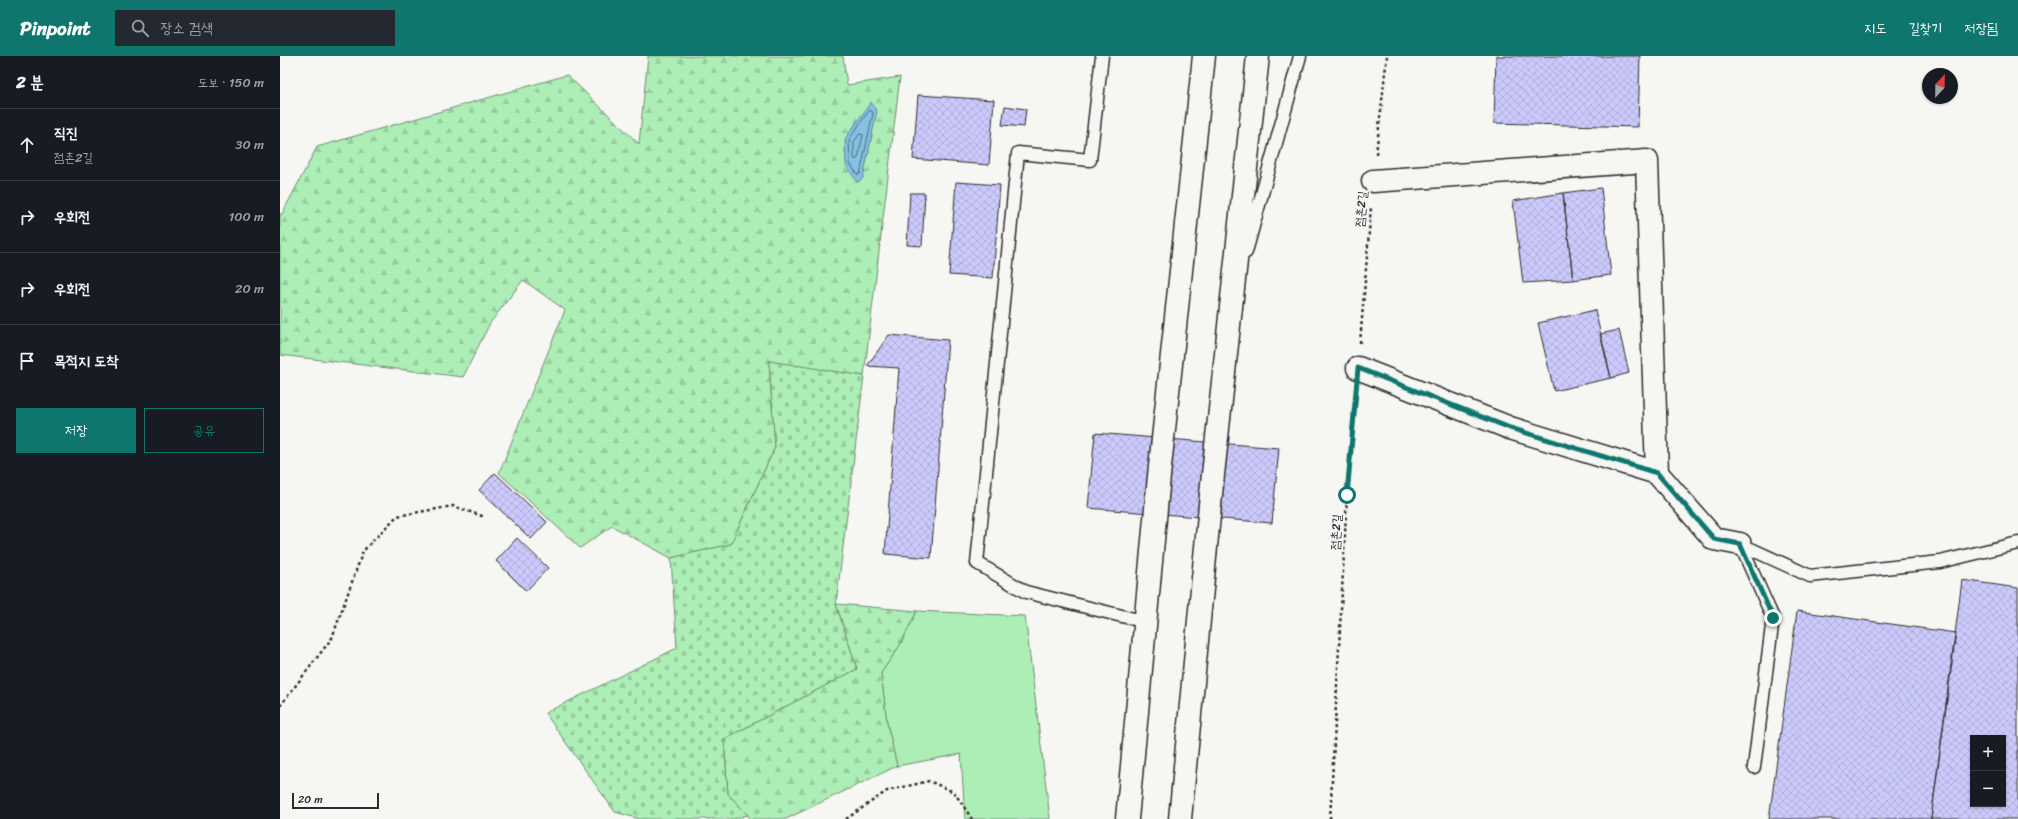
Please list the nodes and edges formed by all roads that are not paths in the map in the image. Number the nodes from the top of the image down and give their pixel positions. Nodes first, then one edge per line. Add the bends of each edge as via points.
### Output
1 (1102, 56) edge
2 (1204, 56) edge
3 (1258, 56) edge
4 (1300, 56) edge
5 (1373, 181) road end
6 (1232, 299) junction
7 (1358, 368) road end
8 (1657, 473) junction
9 (2018, 543) edge
10 (1740, 544) junction
11 (1146, 622) junction
12 (1754, 767) dead end
13 (1127, 819) edge
14 (1180, 819) edge

1 - 11 lane via 1090,160 1018,153 978,563 1026,592
2 - 11 main road
3 - 6 main road
4 - 6 lane
5 - 8 main road via 1646,161
6 - 14 main road
7 - 8 main road via 1510,428
8 - 10 main road via 1714,539
9 - 10 lane via 1940,562 1810,576
10 - 12 lane via 1773,618
11 - 13 main road

